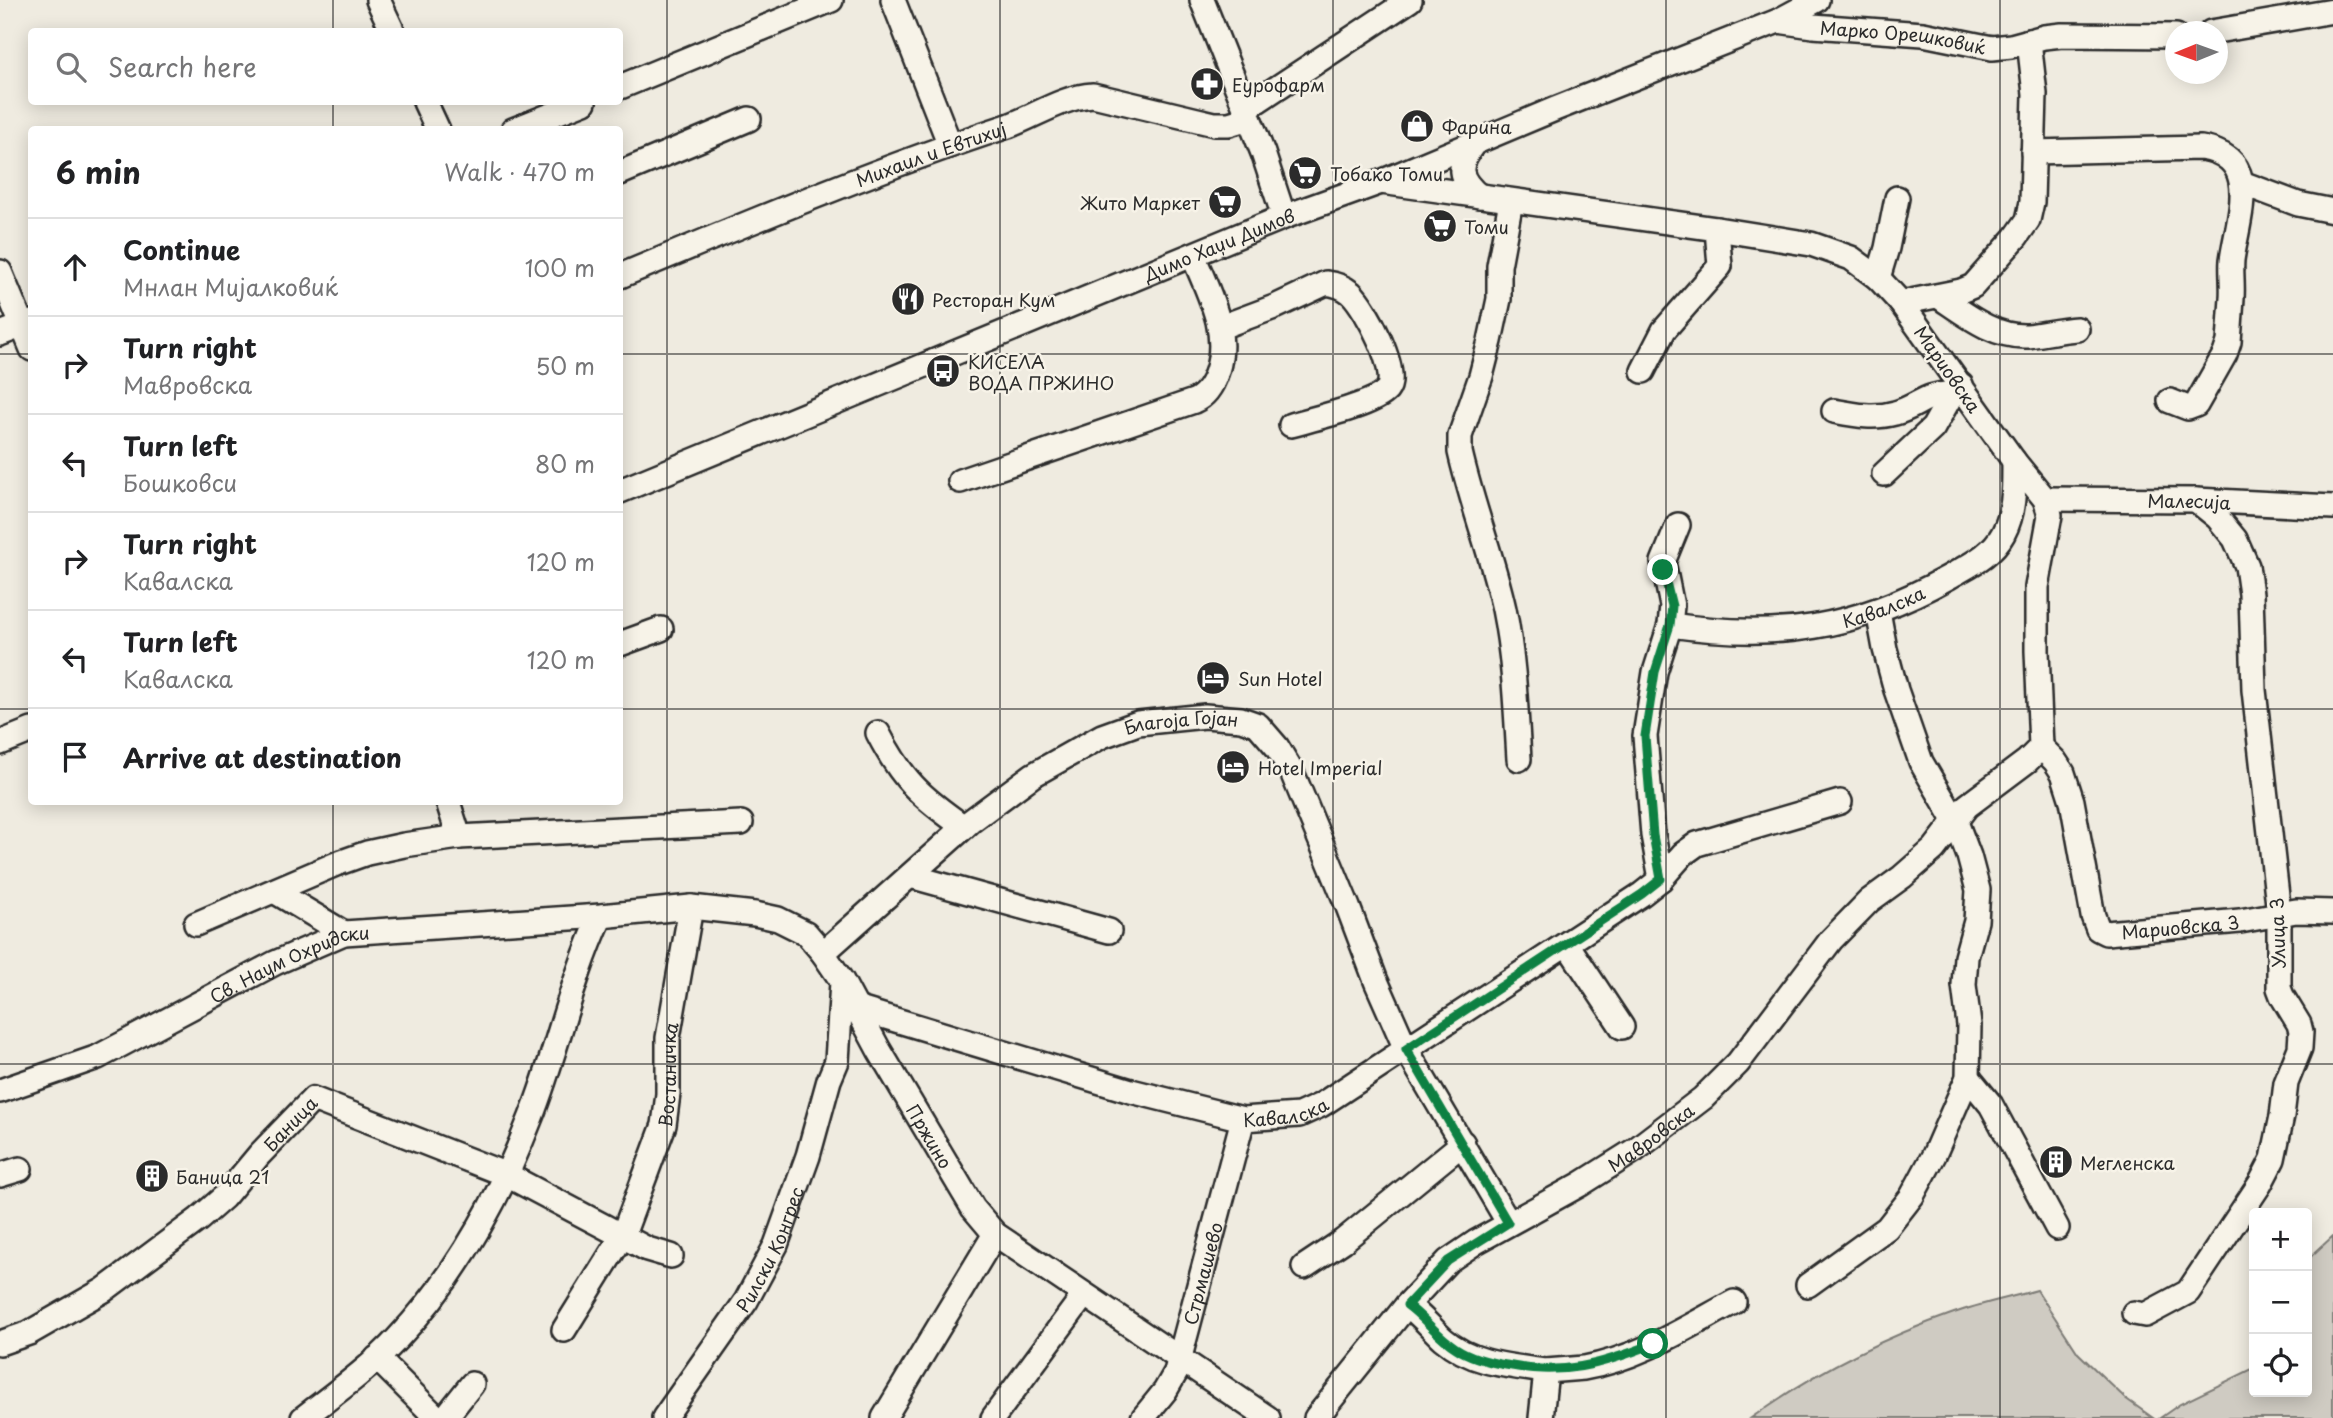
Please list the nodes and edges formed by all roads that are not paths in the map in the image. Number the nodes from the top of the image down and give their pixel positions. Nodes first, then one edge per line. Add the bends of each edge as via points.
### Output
1 (378, 0) edge
2 (831, 0) edge
3 (893, 0) edge
4 (1202, 0) edge
5 (1410, 0) edge
6 (1817, 0) edge
7 (2333, 11) edge
8 (1778, 21) junction
9 (391, 28) edge
10 (2228, 29) edge
11 (2165, 36) edge
12 (2029, 41) junction
13 (623, 86) edge
14 (426, 105) edge
15 (580, 105) edge
16 (1247, 113) junction
17 (749, 119) dead end
18 (561, 121) edge
19 (436, 126) edge
20 (534, 126) edge
21 (1474, 143) junction
22 (950, 145) junction
23 (2033, 152) junction
24 (623, 172) edge
25 (1381, 181) junction
26 (2242, 183) junction
27 (1479, 196) junction
28 (1897, 198) dead end
29 (1511, 201) junction
30 (2333, 211) edge
31 (1284, 217) junction
32 (1717, 229) junction
33 (1193, 255) junction
34 (0, 272) edge
35 (623, 275) edge
36 (1878, 278) junction
37 (1938, 296) junction
38 (1900, 303) junction
39 (27, 323) edge
40 (1221, 327) junction
41 (2077, 329) dead end
42 (0, 334) edge
43 (1643, 371) dead end
44 (1956, 390) junction
45 (2170, 401) dead end
46 (1834, 411) dead end
47 (1291, 425) dead end
48 (2014, 461) junction
49 (1884, 474) dead end
50 (960, 481) dead end
51 (623, 490) edge
52 (2045, 499) junction
53 (2196, 500) junction
54 (2333, 507) edge
55 (1678, 525) dead end
56 (1878, 611) junction
57 (1670, 625) junction
58 (660, 629) dead end
59 (623, 643) edge
60 (28, 732) edge
61 (877, 733) dead end
62 (0, 743) edge
63 (2041, 747) junction
64 (1518, 759) dead end
65 (1840, 802) dead end
66 (449, 805) edge
67 (1956, 822) junction
68 (741, 823) dead end
69 (964, 827) junction
70 (459, 837) junction
71 (910, 876) junction
72 (1661, 879) junction
73 (274, 891) junction
74 (691, 907) junction
75 (2333, 912) edge
76 (2279, 914) junction
77 (601, 916) junction
78 (197, 924) dead end
79 (1109, 931) dead end
80 (344, 933) junction
81 (1567, 944) junction
82 (823, 953) junction
83 (842, 981) junction
84 (856, 1008) junction
85 (1622, 1027) dead end
86 (869, 1031) junction
87 (1406, 1049) junction
88 (837, 1061) junction
89 (1968, 1077) junction
90 (0, 1091) edge
91 (1243, 1119) junction
92 (1463, 1143) junction
93 (506, 1175) junction
94 (1508, 1223) junction
95 (2057, 1228) dead end
96 (995, 1234) junction
97 (623, 1235) junction
98 (671, 1256) dead end
99 (1304, 1267) dead end
100 (1808, 1285) dead end
101 (1084, 1295) junction
102 (1734, 1302) dead end
103 (1407, 1305) junction
104 (2134, 1313) dead end
105 (564, 1330) dead end
106 (0, 1343) edge
107 (377, 1358) junction
108 (1179, 1360) junction
109 (1546, 1371) junction
110 (472, 1384) dead end
111 (303, 1418) edge
112 (437, 1418) edge
113 (445, 1418) edge
114 (664, 1418) edge
115 (884, 1418) edge
116 (993, 1418) edge
117 (1143, 1418) edge
118 (1268, 1418) edge
119 (1316, 1418) edge
120 (1541, 1418) edge

1 - 9 street
2 - 13 street
3 - 22 street
4 - 16 street
5 - 16 street
6 - 8 street, Димо Хаџи Димов
7 - 10 street
8 - 12 street, Марко Орешковиќ via 1923,34 1992,48
8 - 21 street, Димо Хаџи Димов
11 - 12 street, Марко Орешковиќ via 2062,35
12 - 23 street via 2035,94
14 - 19 street
15 - 18 street
16 - 22 street, Михаил и Евтихиј via 1229,124 1214,124 1082,96
16 - 31 street
17 - 24 street
18 - 20 street
21 - 25 street, Димо Хаџи Димов
21 - 27 street via 1463,158 1462,170 1464,183
22 - 35 street, Михаил и Евтихиј
23 - 26 street via 2218,150 2233,163
23 - 37 street via 2028,220 1973,286
25 - 27 street, Мариовска
25 - 31 street, Димо Хаџи Димов
26 - 30 street via 2298,204
26 - 45 street via 2232,262 2229,342 2196,405 2188,408
27 - 29 street, Мариовска
28 - 36 street
29 - 32 street, Мариовска
29 - 64 street via 1499,266 1499,299 1481,376 1460,436 1460,452 1504,609
31 - 33 street, Димо Хаџи Димов
32 - 36 street, Мариовска via 1835,251
32 - 43 street via 1720,266 1664,330
33 - 40 street
33 - 51 street, Димо Хаџи Димов
34 - 39 street
36 - 38 street, Мариовска
37 - 38 street
37 - 41 street via 1999,332 2026,336
38 - 44 street, Мариовска
39 - 42 street
40 - 47 street via 1326,283 1351,293 1366,313 1391,372 1390,387 1357,405
40 - 50 street via 1223,354 1209,389 1199,399
44 - 46 street via 1938,393 1897,413 1865,417
44 - 48 street, Мариовска
44 - 49 street via 1933,428
48 - 52 street, Мариовска
48 - 56 street, Кавалска via 2010,517 1994,548 1933,586
52 - 53 street, Малесија
52 - 63 street via 2050,515 2038,587 2036,651
53 - 54 street, Малесија
53 - 76 street, Улица 3 via 2235,539 2247,566 2254,690
55 - 57 street via 1663,562 1672,606
56 - 57 street, Кавалска via 1796,630 1720,632
56 - 67 street via 1896,690 1921,762
57 - 72 street via 1655,672 1645,736
58 - 59 street
60 - 62 street
61 - 69 street via 905,779 926,801
63 - 67 street via 1967,806
63 - 76 street, Мариовска 3 via 2063,773 2072,801 2098,929 2106,933 2171,928
65 - 72 street, Кавалска via 1698,844
66 - 70 street
67 - 89 street via 1978,890 1964,985
67 - 94 street, Мавровска via 1934,849 1869,901 1831,940 1738,1063 1703,1098 1635,1150
68 - 70 street
69 - 71 street, Благоја Гојан
69 - 87 street, Благоја Гојан via 1033,775 1119,729 1205,716 1258,725 1292,772
70 - 73 street via 367,853
71 - 79 street
71 - 82 street, Благоја Гојан
72 - 81 street, Кавалска
73 - 78 street
73 - 80 street
74 - 77 street, Пржино
74 - 82 street, Пржино via 778,919 806,933
74 - 97 street, Востаничка via 668,1038 664,1125
75 - 76 street, Мариовска 3
76 - 104 street, Улица 3 via 2279,988 2301,1032 2300,1048 2286,1083 2273,1159 2188,1292 2145,1315
77 - 80 street, Св. Наум Охридски
77 - 93 street via 573,984 532,1115
80 - 90 street, Св. Наум Охридски via 275,962 98,1057
81 - 85 street
81 - 87 street, Кавалска
82 - 83 street, Пржино
83 - 84 street, Пржино
83 - 88 street, Рилски Конгрес
84 - 86 street, Пржино
84 - 91 street, Кавалска via 1131,1091
86 - 88 street, Рилски Конгрес
86 - 96 street, Пржино via 973,1208
87 - 91 street, Кавалска via 1299,1115
87 - 92 street, Благоја Гојан
88 - 114 street, Рилски Конгрес via 776,1245 747,1301
89 - 95 street via 1991,1105
89 - 100 street via 1912,1196 1887,1228
91 - 108 street, Стрмашево
92 - 94 street, Благоја Гојан
92 - 99 street
93 - 97 street
93 - 106 street, Баница via 313,1099 199,1219 104,1290 29,1333
93 - 107 street via 453,1268
94 - 103 street, Мавровска via 1448,1261
96 - 101 street, Пржино
96 - 115 street
97 - 98 street
97 - 105 street, Востаничка
101 - 108 street, Пржино
101 - 116 street
102 - 109 street via 1615,1359
103 - 109 street via 1442,1338 1479,1360
103 - 119 street, Мавровска
107 - 111 street
107 - 112 street
108 - 117 street, Стрмашево via 1165,1391
108 - 118 street, Пржино
109 - 120 street
110 - 113 street

